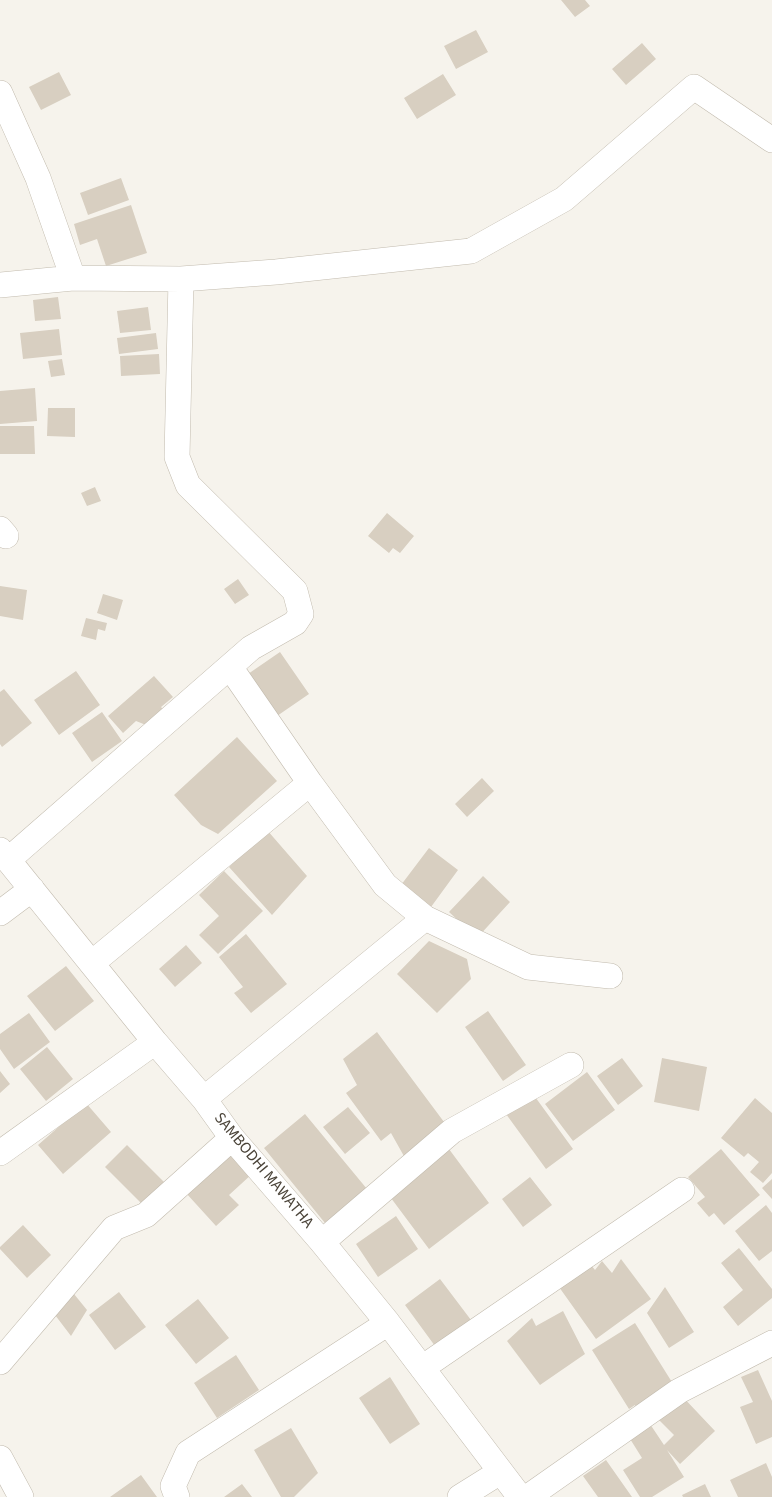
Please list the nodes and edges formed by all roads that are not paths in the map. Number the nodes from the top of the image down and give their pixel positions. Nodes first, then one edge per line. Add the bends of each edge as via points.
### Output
1 (0, 93) edge
2 (772, 140) edge
3 (73, 278) junction
4 (181, 279) junction
5 (0, 285) edge
6 (230, 667) junction
7 (310, 783) junction
8 (4, 855) edge
9 (32, 889) junction
10 (0, 913) edge
11 (425, 918) junction
12 (92, 963) junction
13 (610, 976) dead end
14 (155, 1042) junction
15 (571, 1065) dead end
16 (204, 1099) junction
17 (232, 1138) junction
18 (0, 1153) edge
19 (682, 1190) dead end
20 (322, 1242) junction
21 (388, 1323) junction
22 (772, 1343) edge
23 (0, 1362) edge
24 (422, 1368) junction
25 (0, 1458) edge
26 (500, 1472) junction
27 (21, 1497) edge
28 (176, 1497) edge
29 (460, 1497) edge
30 (520, 1497) edge
31 (528, 1497) edge

1 - 3 street via 38,178
2 - 4 street via 694,87 564,199 471,251
3 - 4 street
3 - 5 street
4 - 6 street via 177,457 188,485 295,591 301,614 294,623 251,648
6 - 7 street
6 - 8 street
7 - 11 street via 385,885
7 - 12 street
8 - 9 street, SAMBODHI MAWATHA
9 - 10 street
9 - 12 street, SAMBODHI MAWATHA
11 - 13 street via 528,967
11 - 16 street
12 - 14 street, SAMBODHI MAWATHA
14 - 16 street, SAMBODHI MAWATHA
14 - 18 street
15 - 20 street via 452,1132
16 - 17 street, SAMBODHI MAWATHA
17 - 20 street, SAMBODHI MAWATHA
17 - 23 street via 146,1215 114,1228
19 - 24 street
20 - 21 street, SAMBODHI MAWATHA
21 - 24 street, SAMBODHI MAWATHA
21 - 28 street via 188,1453 173,1486
22 - 31 street via 679,1391
24 - 26 street, SAMBODHI MAWATHA
25 - 27 street
26 - 29 street
26 - 30 street, SAMBODHI MAWATHA

